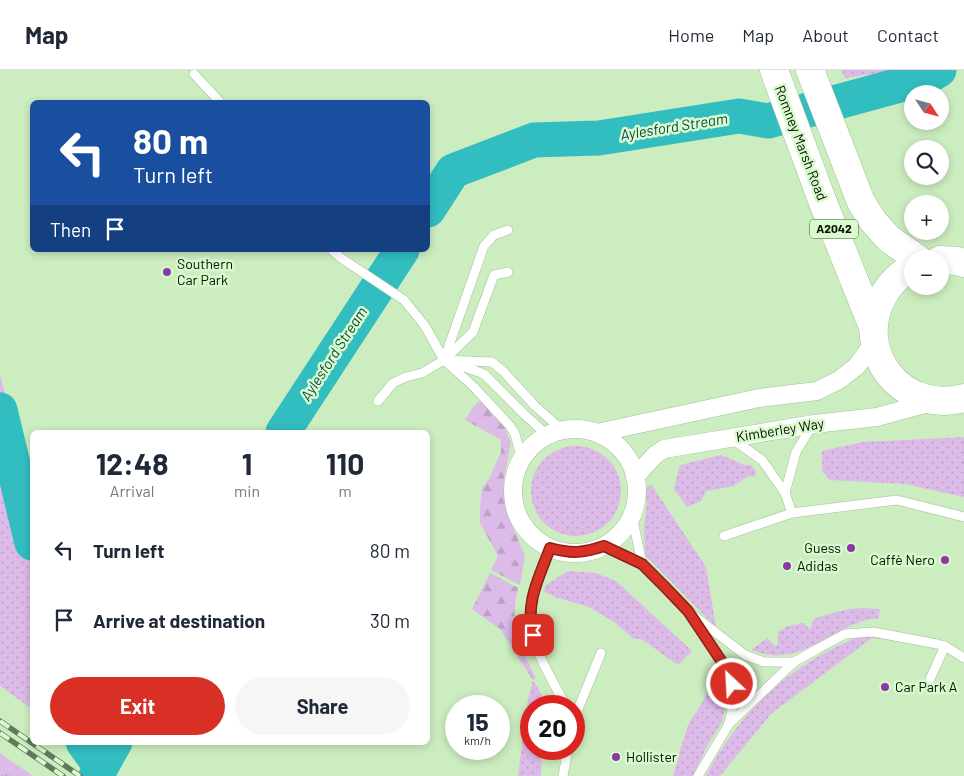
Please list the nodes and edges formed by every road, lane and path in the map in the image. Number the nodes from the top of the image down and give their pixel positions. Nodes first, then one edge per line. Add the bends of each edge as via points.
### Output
1 (774, 70) edge
2 (194, 74) dead end
3 (814, 80) edge
4 (218, 100) edge
5 (508, 230) dead end
6 (905, 250) edge
7 (334, 252) edge
8 (949, 260) edge
9 (964, 263) edge
10 (508, 272) dead end
11 (904, 272) edge
12 (873, 335) junction
13 (444, 360) junction
14 (964, 398) edge
15 (378, 401) dead end
16 (935, 401) junction
17 (814, 424) junction
18 (555, 433) junction
19 (597, 433) junction
20 (731, 438) junction
21 (520, 463) junction
22 (635, 477) junction
23 (786, 493) junction
24 (792, 513) junction
25 (632, 516) junction
26 (964, 517) edge
27 (724, 536) dead end
28 (604, 546) junction
29 (550, 548) junction
30 (642, 564) junction
31 (688, 611) junction
32 (945, 646) junction
33 (601, 653) dead end
34 (964, 658) edge
35 (794, 662) junction
36 (930, 679) dead end
37 (560, 695) edge
38 (584, 695) edge
39 (729, 724) junction
40 (566, 760) edge
41 (563, 776) edge
42 (698, 776) edge

1 - 12 main road, Romney Marsh Road / A2042
2 - 4 lane
3 - 6 main road, A2042 via 861,202 889,239
5 - 13 lane via 494,234 484,246
7 - 13 lane via 404,300 425,326
8 - 9 main road
10 - 13 lane via 494,275 473,332
11 - 12 main road via 888,287 877,306
12 - 16 main road, Romney Marsh Road via 881,364 895,382 914,395
12 - 19 street via 856,366 839,380 817,391 759,398
13 - 15 lane via 422,373 393,383
13 - 18 lane via 484,374 524,414
13 - 18 lane via 492,362 504,371
13 - 21 lane via 510,426 515,434
14 - 16 main road
16 - 17 street, Kimberley Way via 877,417
17 - 20 street, Kimberley Way
17 - 23 lane via 796,452
18 - 19 street via 580,429
18 - 21 street via 527,452
19 - 22 street via 614,443 628,458
20 - 22 street, Kimberley Way via 664,449
20 - 23 lane via 762,460
21 - 29 street via 514,479 513,496 517,512 524,527
22 - 25 street via 637,496
23 - 24 lane
24 - 26 lane via 897,500
24 - 27 lane
25 - 28 street via 620,533
25 - 30 lane
28 - 29 street via 586,552
28 - 30 lane
29 - 37 lane via 530,604 530,623 536,647
30 - 31 lane
31 - 35 lane via 745,655 764,662
31 - 39 lane via 730,674 734,695
32 - 34 lane
32 - 35 lane via 874,632 845,634
32 - 36 lane
33 - 38 lane
35 - 39 lane
39 - 42 lane
40 - 41 lane

